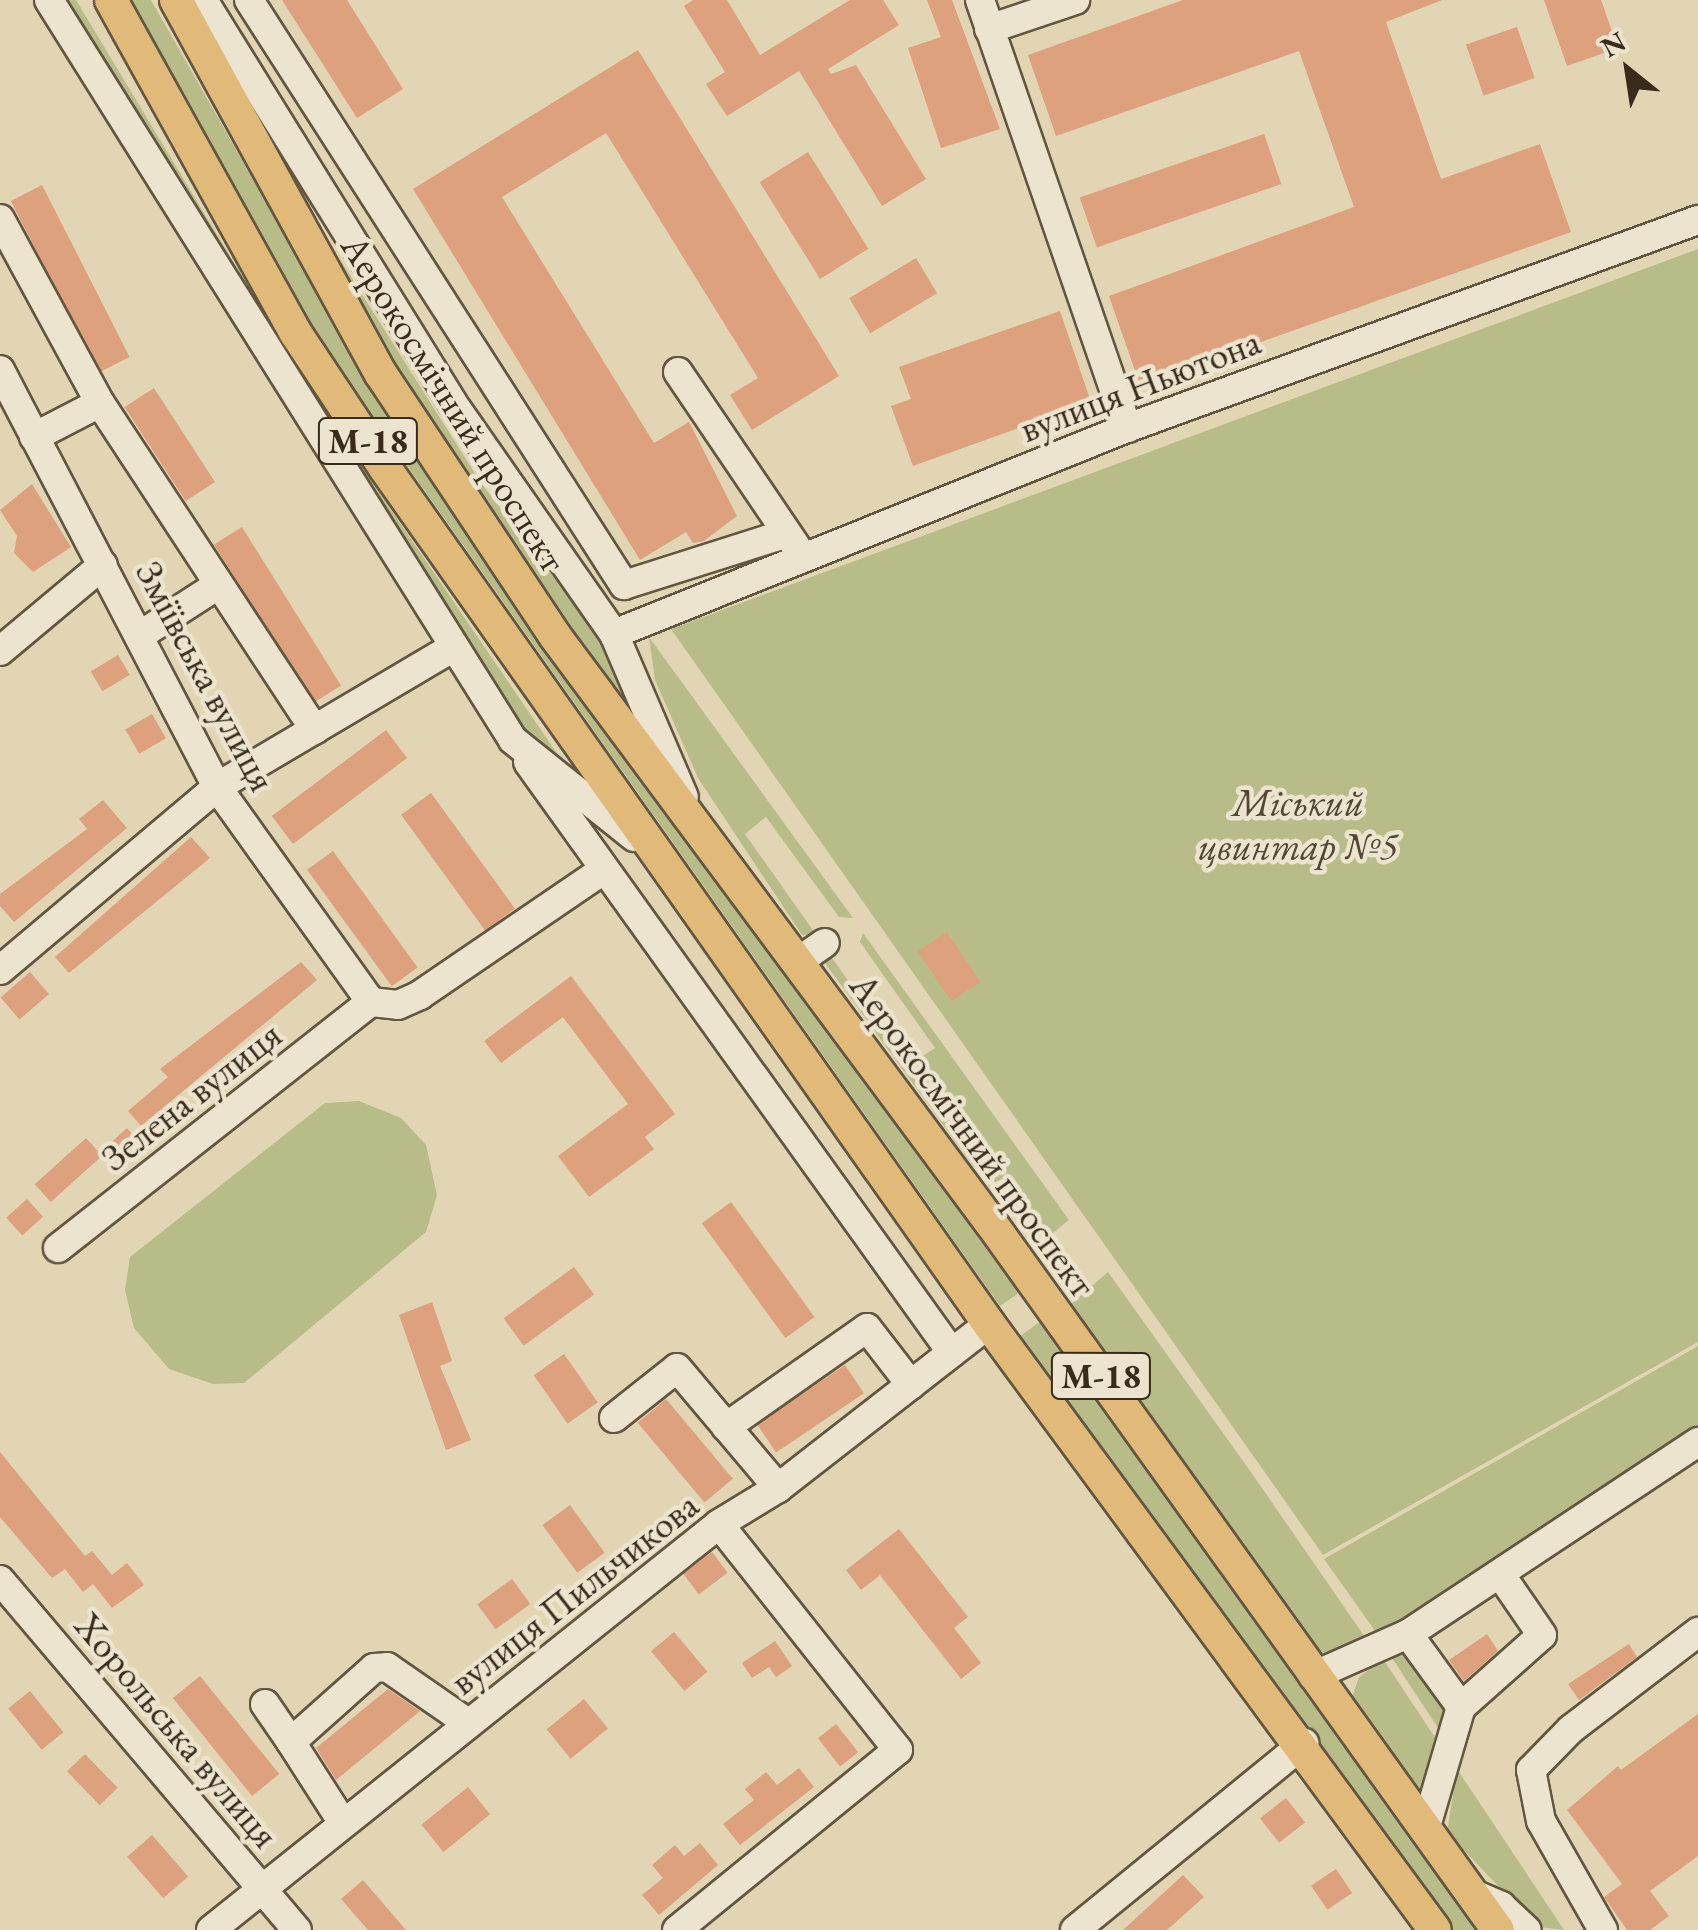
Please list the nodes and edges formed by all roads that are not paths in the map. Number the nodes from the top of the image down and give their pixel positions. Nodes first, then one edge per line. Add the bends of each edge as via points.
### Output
1 (48, 0) edge
2 (111, 0) edge
3 (176, 0) edge
4 (204, 0) edge
5 (250, 0) edge
6 (980, 0) edge
7 (1076, 0) edge
8 (989, 30) junction
9 (334, 134) junction
10 (295, 156) junction
11 (0, 219) edge
12 (1698, 220) edge
13 (0, 370) edge
14 (678, 372) dead end
15 (100, 403) junction
16 (1127, 428) junction
17 (34, 437) junction
18 (794, 544) junction
19 (103, 564) junction
20 (218, 585) junction
21 (614, 634) junction
22 (139, 636) junction
23 (452, 648) junction
24 (0, 651) edge
25 (315, 730) junction
26 (513, 740) junction
27 (217, 788) junction
28 (696, 828) junction
29 (658, 861) junction
30 (602, 871) junction
31 (825, 943) dead end
32 (796, 962) junction
33 (0, 970) edge
34 (371, 1002) junction
35 (58, 1248) dead end
36 (990, 1324) junction
37 (952, 1352) junction
38 (911, 1384) junction
39 (614, 1418) dead end
40 (726, 1427) junction
41 (1698, 1442) edge
42 (778, 1488) junction
43 (719, 1524) junction
44 (1500, 1574) junction
45 (0, 1580) edge
46 (1698, 1632) edge
47 (1408, 1634) junction
48 (1313, 1676) junction
49 (265, 1704) dead end
50 (1460, 1707) junction
51 (468, 1724) junction
52 (291, 1742) junction
53 (1304, 1743) junction
54 (344, 1823) junction
55 (1425, 1830) junction
56 (262, 1888) junction
57 (1471, 1892) junction
58 (1595, 1926) edge
59 (211, 1930) edge
60 (297, 1930) edge
61 (677, 1930) edge
62 (1075, 1930) edge
63 (1436, 1930) edge
64 (1498, 1930) edge
65 (1527, 1930) edge

1 - 23 street
2 - 29 main road, М-18 via 295,332
3 - 28 main road, Аерокосмічний проспект / М-18 via 381,374 554,636
4 - 10 street, Аерокосмічний проспект
5 - 9 street
6 - 8 street
7 - 8 street
8 - 16 street
9 - 10 street
9 - 18 street via 624,586
10 - 21 street, Аерокосмічний проспект via 517,503
11 - 15 street
12 - 16 street, вулиця Ньютона
13 - 17 street, Зміївська вулиця
14 - 18 street
15 - 17 street
15 - 20 street
16 - 18 street, вулиця Ньютона
17 - 19 street, Зміївська вулиця
18 - 21 street, вулиця Ньютона
19 - 22 street, Зміївська вулиця
19 - 24 street
20 - 22 street
20 - 25 street
21 - 28 street, Аерокосмічний проспект
22 - 27 street, Зміївська вулиця
23 - 25 street
23 - 26 street
25 - 27 street
26 - 29 street via 606,810
26 - 30 street
27 - 33 street
27 - 34 street, Зміївська вулиця
28 - 32 main road, Аерокосмічний проспект / М-18
29 - 36 main road, М-18
30 - 34 street via 420,996 398,1004
30 - 37 street
31 - 32 street
32 - 48 main road, Аерокосмічний проспект / М-18
34 - 35 street, Зелена вулиця
36 - 37 street, вулиця Пильчикова
36 - 53 main road, М-18
37 - 38 street, вулиця Пильчикова
38 - 40 street via 867,1328
38 - 42 street, вулиця Пильчикова
39 - 40 street via 676,1368
40 - 42 street
41 - 44 street
42 - 43 street, вулиця Пильчикова
43 - 51 street, вулиця Пильчикова
43 - 61 street via 898,1750
44 - 47 street
44 - 50 street via 1542,1636
45 - 56 street, Хорольська вулиця
46 - 58 street via 1572,1729 1532,1770 1542,1821
47 - 48 street
47 - 50 street
48 - 55 main road, Аерокосмічний проспект / М-18
49 - 52 street
50 - 55 street
51 - 52 street via 388,1667 374,1668
51 - 54 street, вулиця Пильчикова
52 - 54 street
53 - 62 street
53 - 63 main road, М-18
54 - 56 street, вулиця Пильчикова
55 - 57 main road, Аерокосмічний проспект / М-18
56 - 59 street, вулиця Пильчикова
56 - 60 street, Хорольська вулиця
57 - 64 main road, Аерокосмічний проспект / М-18
57 - 65 street via 1501,1906

